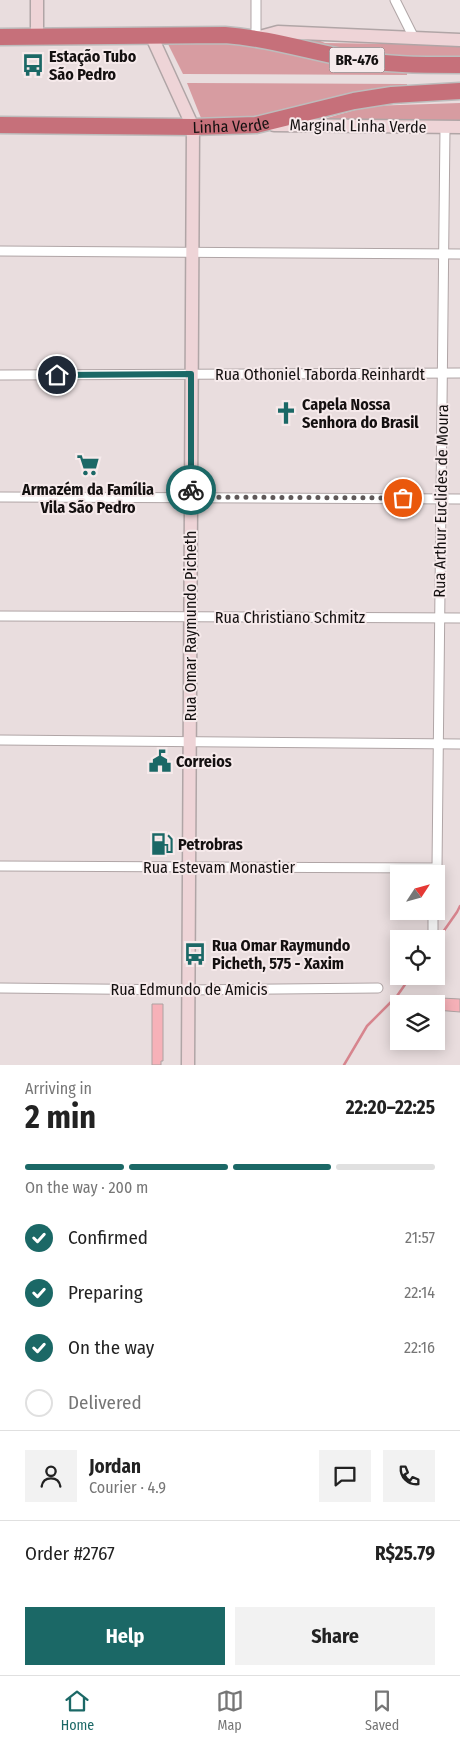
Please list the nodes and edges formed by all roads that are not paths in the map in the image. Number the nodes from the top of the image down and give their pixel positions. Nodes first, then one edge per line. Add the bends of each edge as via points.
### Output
1 (37, 0) edge
2 (256, 0) edge
3 (395, 0) edge
4 (151, 35) junction
5 (37, 36) junction
6 (0, 37) edge
7 (256, 38) junction
8 (414, 38) junction
9 (460, 40) edge
10 (460, 65) edge
11 (460, 92) edge
12 (0, 125) edge
13 (256, 125) junction
14 (193, 127) junction
15 (460, 127) edge
16 (446, 128) junction
17 (0, 251) edge
18 (192, 252) junction
19 (444, 254) junction
20 (460, 254) edge
21 (443, 373) junction
22 (460, 373) edge
23 (191, 374) junction
24 (0, 375) edge
25 (0, 497) edge
26 (190, 497) junction
27 (441, 499) junction
28 (460, 499) edge
29 (0, 616) edge
30 (190, 617) junction
31 (440, 618) junction
32 (460, 618) edge
33 (0, 740) edge
34 (189, 742) junction
35 (439, 744) junction
36 (460, 744) edge
37 (436, 865) edge
38 (0, 866) edge
39 (189, 867) junction
40 (390, 870) edge
41 (0, 988) edge
42 (378, 988) dead end
43 (188, 990) junction
44 (188, 1065) edge

1 - 5 main road
2 - 7 street
3 - 8 street
4 - 5 highway, BR-476
4 - 7 highway, BR-476
4 - 14 main road
5 - 6 highway, BR-476
7 - 8 main road via 278,32
7 - 10 highway, BR-476 via 380,63
8 - 9 main road
11 - 13 highway, Linha Verde / BR-476 via 354,100
12 - 14 highway, Linha Verde / BR-476
13 - 14 highway, Linha Verde / BR-476
13 - 16 main road, Marginal Linha Verde
14 - 18 main road, Rua Omar Raymundo Picheth
15 - 16 main road, Marginal Linha Verde
16 - 19 street, Rua Arthur Euclides de Moura
17 - 18 street
18 - 19 street
18 - 23 main road, Rua Omar Raymundo Picheth
19 - 20 street
19 - 21 street, Rua Arthur Euclides de Moura
21 - 22 street, Rua Othoniel Taborda Reinhardt
21 - 23 street, Rua Othoniel Taborda Reinhardt
21 - 27 street, Rua Arthur Euclides de Moura
23 - 24 street, Rua Othoniel Taborda Reinhardt
23 - 26 main road, Rua Omar Raymundo Picheth
25 - 26 street
26 - 27 street
26 - 30 main road, Rua Omar Raymundo Picheth
27 - 28 street
27 - 31 street, Rua Arthur Euclides de Moura
29 - 30 street, Rua Christiano Schmitz
30 - 31 street, Rua Christiano Schmitz
30 - 34 main road, Rua Omar Raymundo Picheth
31 - 32 street, Rua Christiano Schmitz
31 - 35 street, Rua Arthur Euclides de Moura
33 - 34 street
34 - 35 street
34 - 39 main road, Rua Omar Raymundo Picheth
35 - 36 street
35 - 37 street, Rua Arthur Euclides de Moura
38 - 39 street, Rua Estevam Monastier
39 - 40 street, Rua Estevam Monastier
39 - 43 main road, Rua Omar Raymundo Picheth
41 - 43 street, Rua Edmundo de Amicis
42 - 43 street, Rua Edmundo de Amicis
43 - 44 main road, Rua Omar Raymundo Picheth

